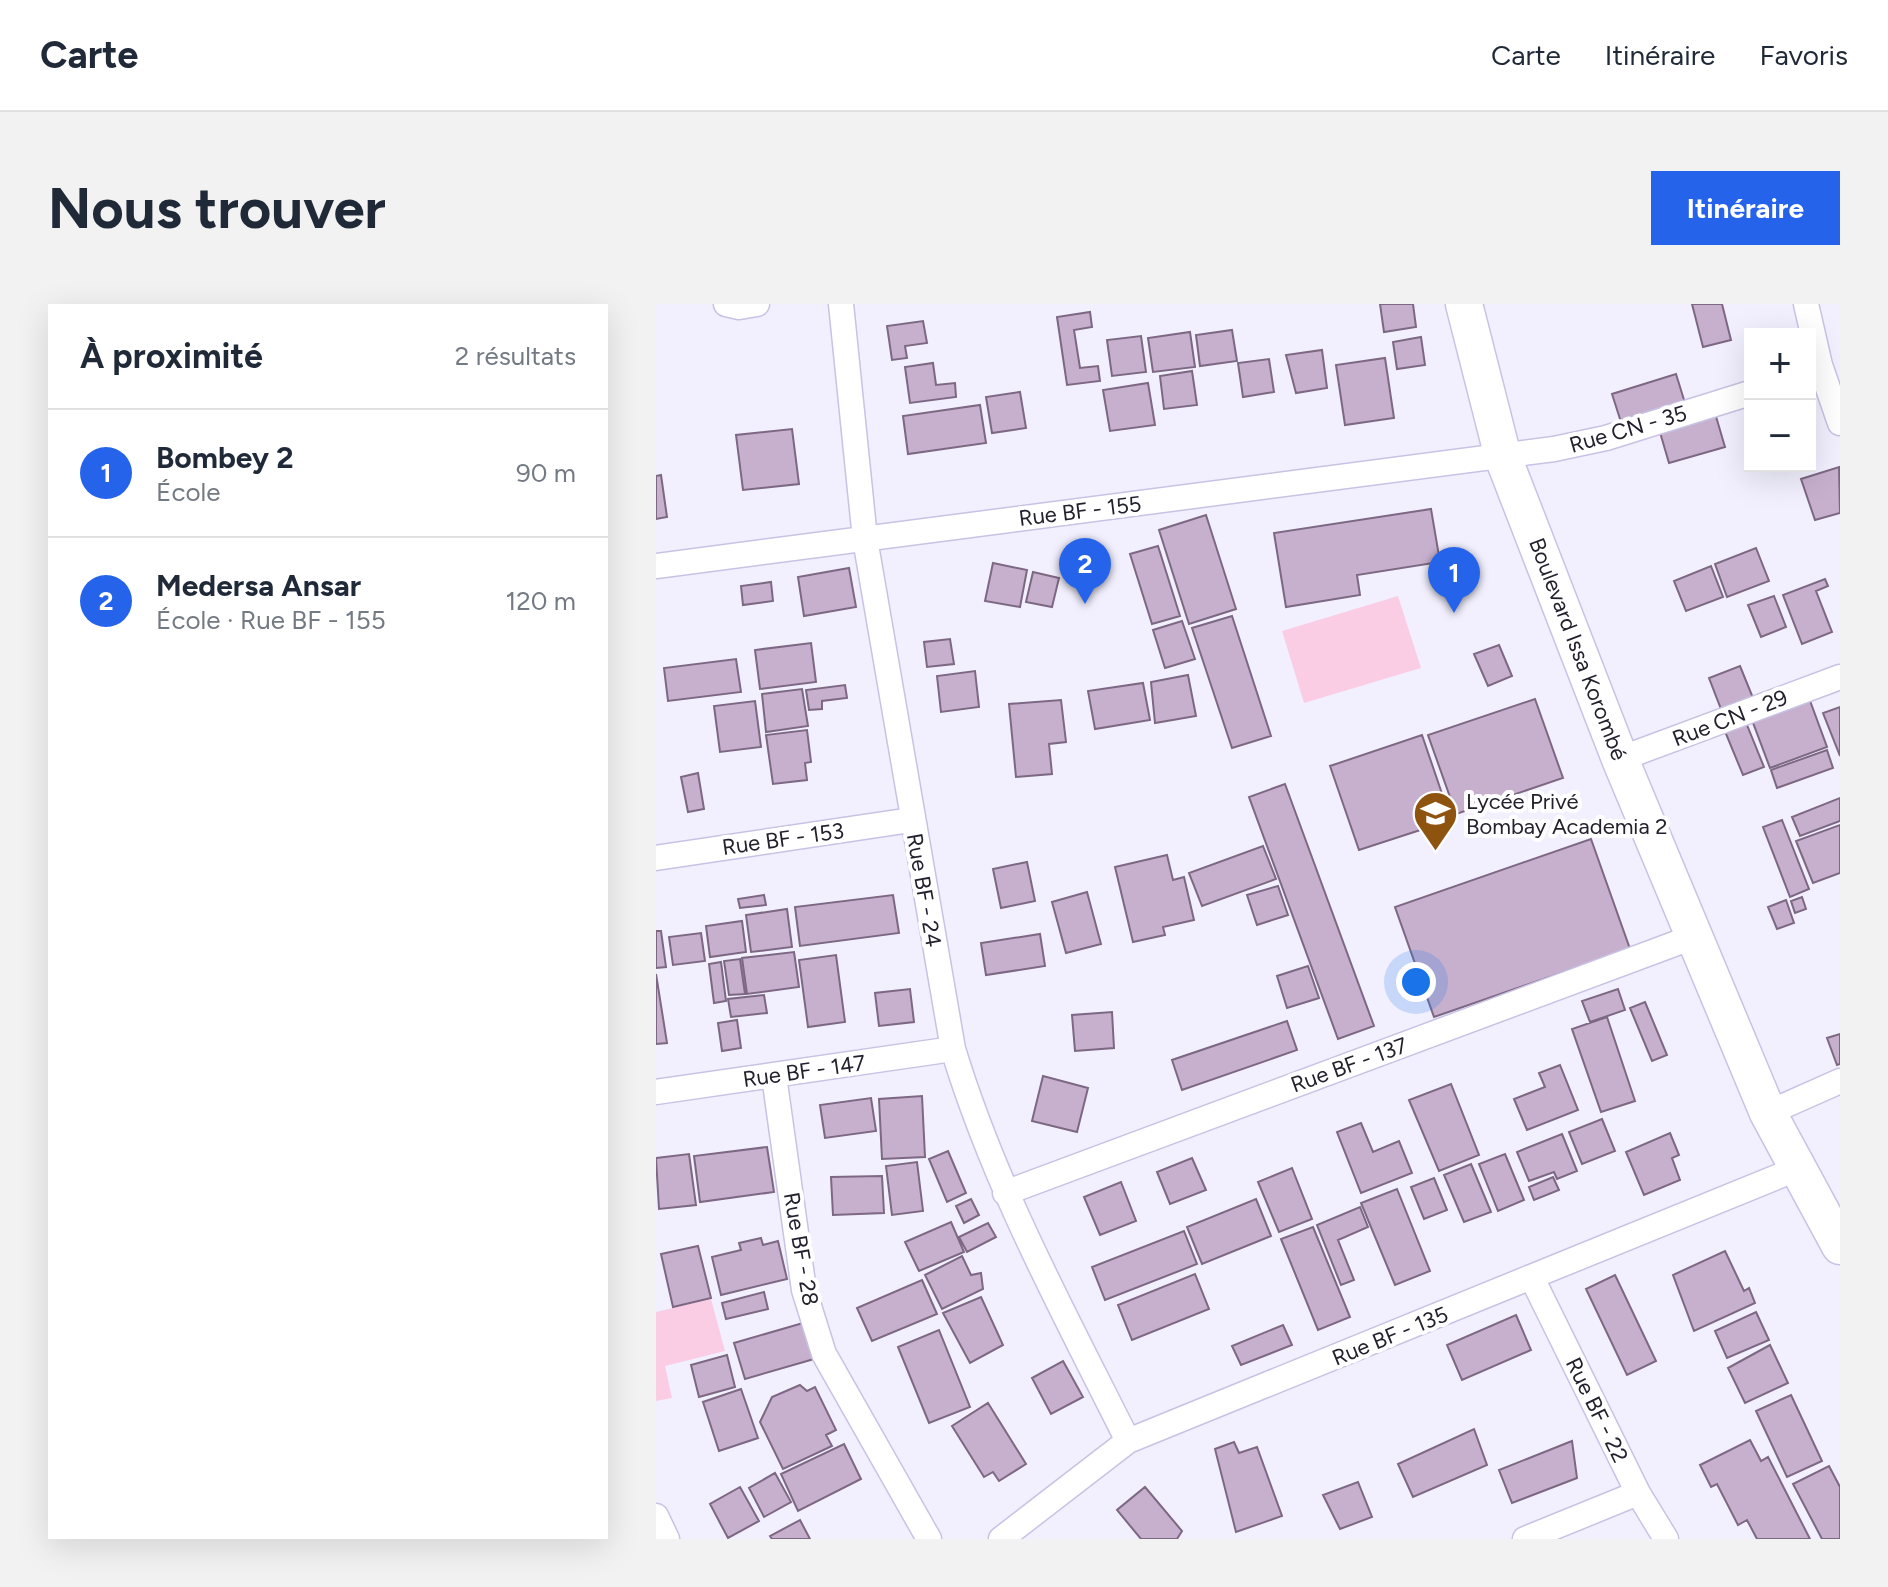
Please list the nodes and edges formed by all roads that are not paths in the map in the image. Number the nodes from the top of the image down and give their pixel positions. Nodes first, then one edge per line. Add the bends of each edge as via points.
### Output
1 (726, 304) edge
2 (757, 304) edge
3 (841, 304) edge
4 (1464, 304) edge
5 (1806, 304) edge
6 (1823, 364) edge
7 (1744, 395) edge
8 (1840, 423) edge
9 (1503, 457) junction
10 (865, 539) junction
11 (656, 566) edge
12 (1840, 677) edge
13 (1620, 759) junction
14 (911, 820) junction
15 (656, 858) edge
16 (1693, 937) junction
17 (953, 1049) junction
18 (774, 1076) junction
19 (1840, 1081) edge
20 (656, 1092) edge
21 (1768, 1113) junction
22 (1799, 1168) junction
23 (1005, 1193) junction
24 (1840, 1246) edge
25 (1532, 1278) junction
26 (1128, 1441) junction
27 (1638, 1493) junction
28 (656, 1516) edge
29 (667, 1539) edge
30 (929, 1539) edge
31 (1001, 1539) edge
32 (1525, 1539) edge
33 (1666, 1539) edge

1 - 2 street
3 - 10 street, Rue BF - 24
4 - 9 street, Boulevard Issa Korombé
5 - 6 street
6 - 8 street
7 - 9 street, Rue CN - 35 via 1606,438
9 - 10 street, Rue BF - 155
9 - 13 street, Boulevard Issa Korombé
10 - 11 street, Rue BF - 155
10 - 14 street, Rue BF - 24
12 - 13 street, Rue CN - 29
13 - 16 street, Boulevard Issa Korombé
14 - 15 street, Rue BF - 153
14 - 17 street, Rue BF - 24
16 - 21 street, Boulevard Issa Korombé
16 - 23 street, Rue BF - 137
17 - 18 street, Rue BF - 147
17 - 23 street, Rue BF - 24
18 - 20 street, Rue BF - 147
18 - 30 street, Rue BF - 28 via 804,1290 824,1354
19 - 21 street
21 - 22 street, Boulevard Issa Korombé
22 - 24 street, Boulevard Issa Korombé
22 - 25 street, Rue BF - 135
23 - 26 street, Rue BF - 24
25 - 26 street, Rue BF - 135
25 - 27 street, Rue BF - 22
26 - 31 street, Rue BF - 135
27 - 32 street
27 - 33 street, Rue BF - 22
28 - 29 street

